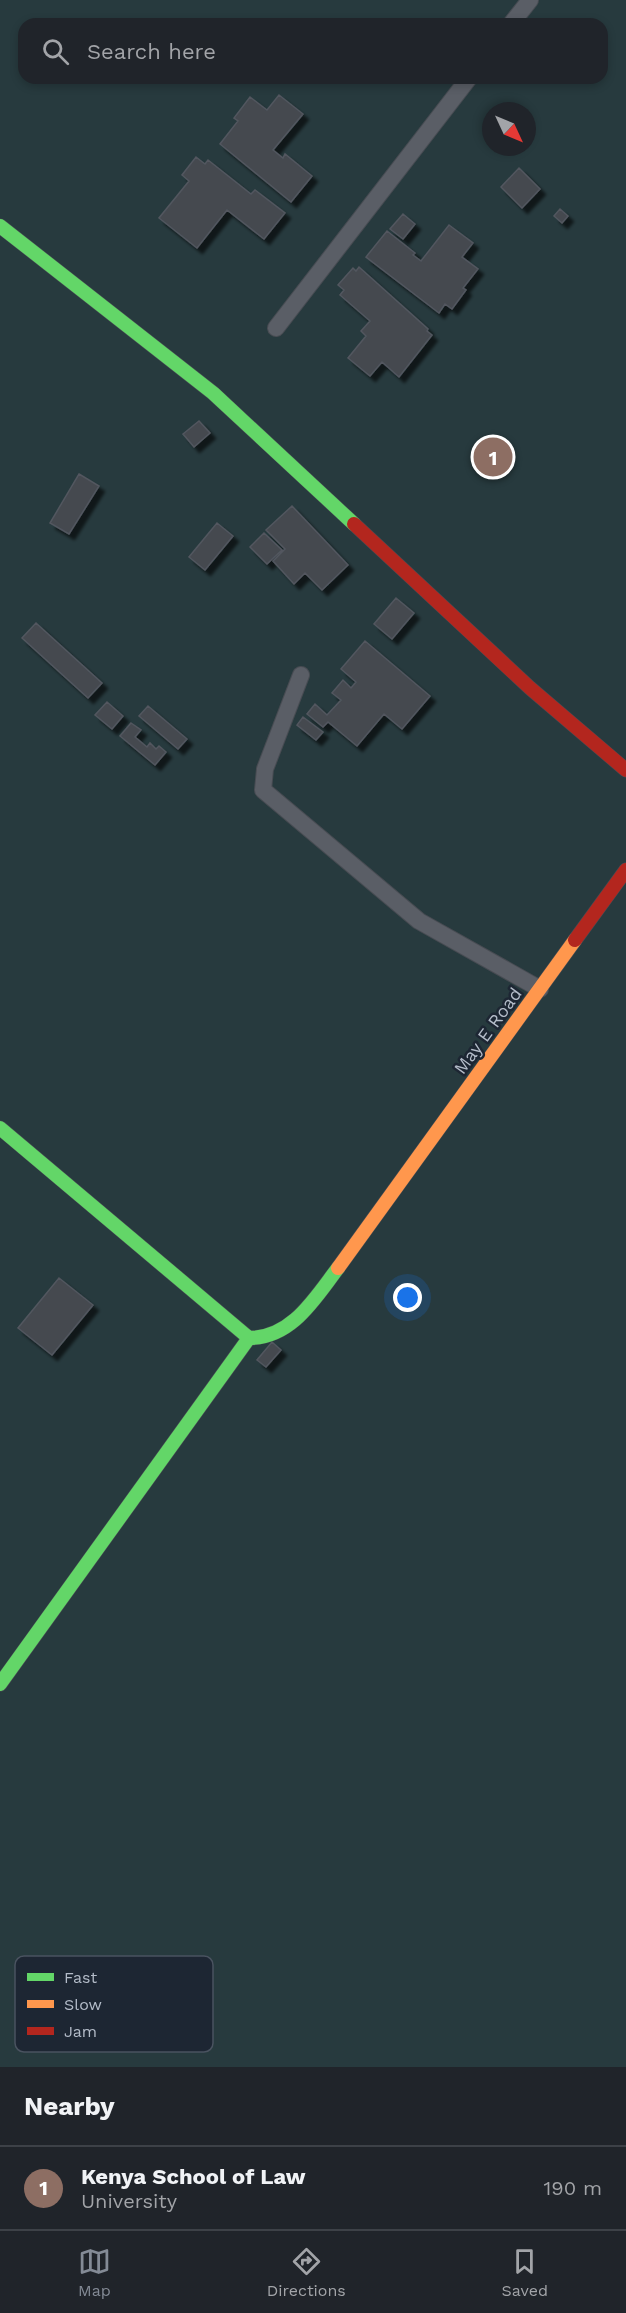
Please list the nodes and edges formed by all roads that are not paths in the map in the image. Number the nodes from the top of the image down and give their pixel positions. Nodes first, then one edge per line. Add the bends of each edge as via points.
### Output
1 (530, 0) edge
2 (516, 18) edge
3 (464, 84) edge
4 (0, 226) edge
5 (276, 328) dead end
6 (301, 675) dead end
7 (626, 770) edge
8 (626, 870) edge
9 (540, 989) junction
10 (0, 1128) edge
11 (249, 1338) junction
12 (0, 1684) edge

1 - 2 lane
3 - 5 lane
4 - 7 street via 213,393 561,716
6 - 9 lane via 265,769 263,790 419,921
8 - 9 street, May E Road
9 - 11 street, May E Road via 300,1316 273,1336
10 - 11 street
11 - 12 street

